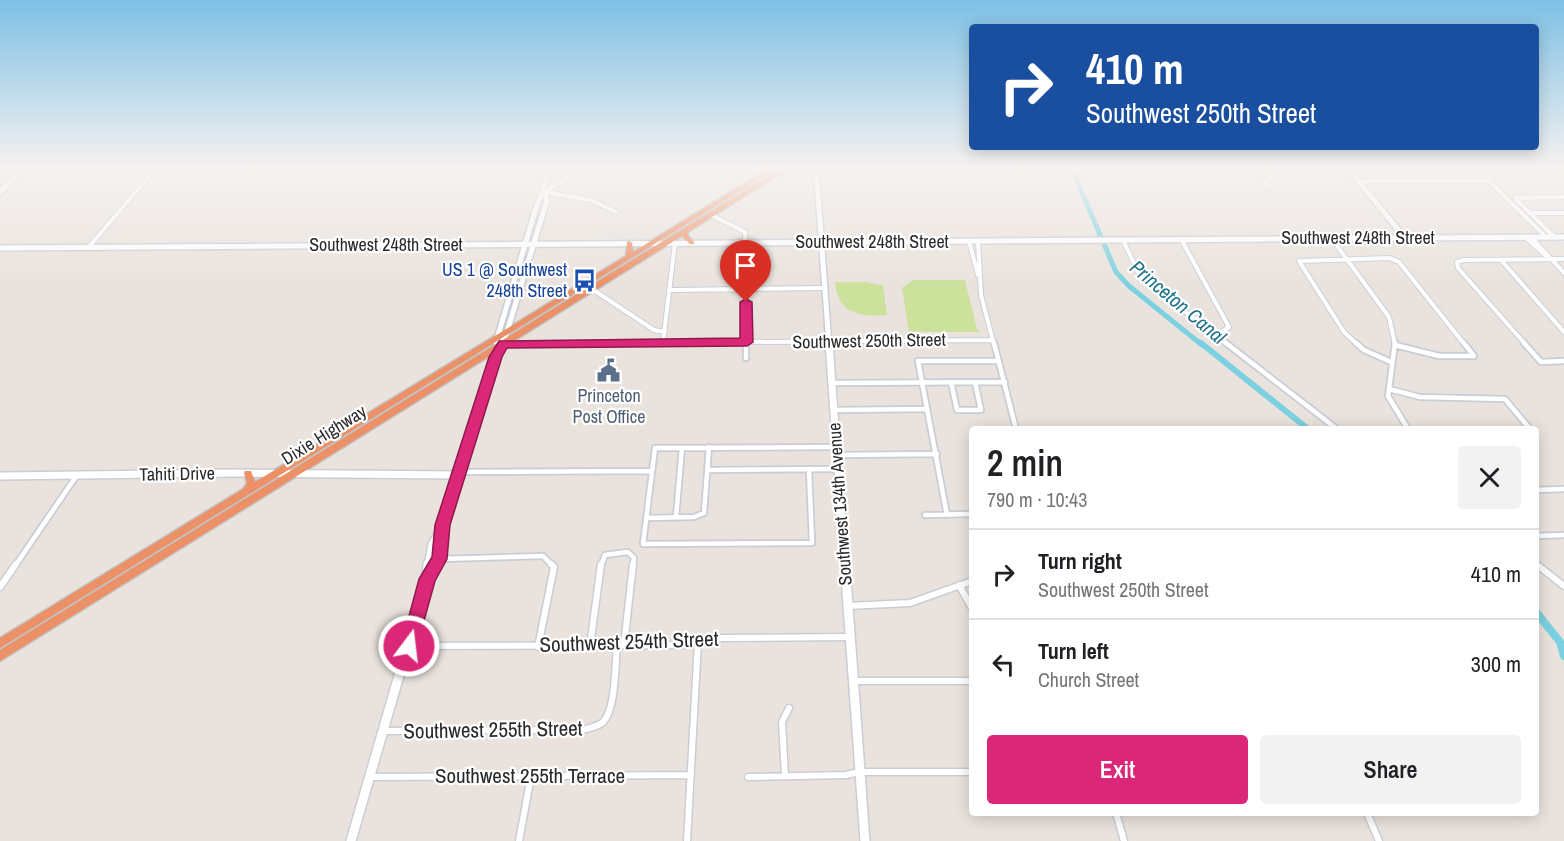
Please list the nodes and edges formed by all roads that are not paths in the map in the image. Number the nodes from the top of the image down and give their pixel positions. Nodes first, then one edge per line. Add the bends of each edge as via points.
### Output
1 (124, 206) edge
2 (536, 206) edge
3 (545, 206) edge
4 (607, 206) edge
5 (712, 206) edge
6 (725, 206) edge
7 (819, 206) edge
8 (1379, 206) edge
9 (1517, 206) edge
10 (1523, 206) edge
11 (616, 212) dead end
12 (1529, 213) junction
13 (1564, 213) edge
14 (711, 215) junction
15 (685, 231) junction
16 (1528, 237) junction
17 (1550, 237) junction
18 (1564, 237) edge
19 (1332, 238) junction
20 (1405, 238) junction
21 (1123, 240) junction
22 (1181, 240) junction
23 (969, 241) junction
24 (978, 241) junction
25 (745, 242) junction
26 (822, 242) junction
27 (629, 243) junction
28 (652, 243) junction
29 (666, 243) junction
30 (675, 243) junction
31 (692, 243) junction
32 (534, 244) junction
33 (524, 245) junction
34 (0, 248) edge
35 (88, 248) junction
36 (630, 257) junction
37 (1549, 258) junction
38 (1347, 259) junction
39 (1564, 259) edge
40 (1501, 260) junction
41 (1564, 273) edge
42 (979, 278) junction
43 (825, 288) junction
44 (592, 289) junction
45 (746, 290) junction
46 (671, 291) junction
47 (507, 332) junction
48 (665, 332) junction
49 (1564, 332) edge
50 (518, 334) junction
51 (1216, 335) junction
52 (993, 340) junction
53 (829, 341) junction
54 (663, 342) junction
55 (747, 342) junction
56 (528, 343) junction
57 (1395, 345) junction
58 (498, 347) junction
59 (746, 358) dead end
60 (462, 359) junction
61 (999, 361) junction
62 (1564, 361) edge
63 (1390, 362) junction
64 (922, 382) junction
65 (951, 382) junction
66 (975, 382) junction
67 (1005, 382) junction
68 (832, 383) junction
69 (1389, 388) junction
70 (406, 404) junction
71 (927, 409) junction
72 (834, 410) junction
73 (1015, 426) edge
74 (1333, 426) edge
75 (1406, 426) edge
76 (1528, 426) edge
77 (709, 447) junction
78 (682, 448) junction
79 (836, 451) junction
80 (937, 454) junction
81 (838, 469) junction
82 (708, 470) junction
83 (809, 470) junction
84 (652, 471) junction
85 (248, 473) junction
86 (277, 474) junction
87 (293, 474) junction
88 (460, 474) junction
89 (77, 475) junction
90 (0, 476) edge
91 (1564, 489) edge
92 (1539, 490) edge
93 (246, 492) junction
94 (969, 514) edge
95 (925, 515) dead end
96 (947, 515) junction
97 (676, 517) junction
98 (646, 518) junction
99 (442, 528) junction
100 (1564, 535) edge
101 (1539, 536) edge
102 (440, 559) junction
103 (1539, 566) edge
104 (427, 579) junction
105 (969, 582) edge
106 (960, 585) junction
107 (1564, 586) edge
108 (0, 587) edge
109 (969, 602) edge
110 (847, 606) junction
111 (850, 637) junction
112 (698, 642) junction
113 (0, 644) edge
114 (409, 646) junction
115 (590, 646) junction
116 (620, 646) junction
117 (538, 647) junction
118 (0, 656) edge
119 (854, 681) junction
120 (969, 681) edge
121 (789, 708) dead end
122 (383, 731) junction
123 (859, 772) junction
124 (969, 772) edge
125 (691, 775) junction
126 (531, 776) junction
127 (785, 776) junction
128 (370, 777) junction
129 (748, 777) dead end
130 (1117, 816) edge
131 (1368, 816) edge
132 (351, 841) edge
133 (519, 841) edge
134 (687, 841) edge
135 (865, 841) edge
136 (1124, 841) edge
137 (1379, 841) edge

1 - 35 street
2 - 33 street
3 - 32 street
4 - 11 street
5 - 28 highway, Dixie Highway
6 - 14 highway, Dixie Highway
7 - 26 street, Southwest 134th Avenue
8 - 20 street
9 - 17 street
10 - 12 street
12 - 13 street
12 - 17 street
14 - 15 highway, Dixie Highway
14 - 25 street via 745,232
15 - 29 highway, Dixie Highway
15 - 31 highway via 685,237
16 - 17 street, Southwest 248th Street
16 - 20 street, Southwest 248th Street
16 - 37 street
17 - 18 street, Southwest 248th Street
19 - 20 street, Southwest 248th Street
19 - 22 street, Southwest 248th Street
19 - 38 street
21 - 22 street, Southwest 248th Street
21 - 24 street, Southwest 248th Street
21 - 51 street via 1143,278
22 - 51 street via 1229,327
23 - 24 street, Southwest 248th Street
23 - 26 street, Southwest 248th Street
23 - 42 street
24 - 42 street
25 - 26 street, Southwest 248th Street
25 - 31 street, Southwest 248th Street
25 - 45 street
26 - 43 street, Southwest 134th Avenue
27 - 28 street, Southwest 248th Street
27 - 32 street, Southwest 248th Street
27 - 36 highway
28 - 29 street, Southwest 248th Street
28 - 36 highway, Dixie Highway
29 - 30 street, Southwest 248th Street
29 - 44 highway, Dixie Highway
30 - 31 street, Southwest 248th Street
30 - 46 street
32 - 33 street, Southwest 248th Street
32 - 47 street
33 - 35 street, Southwest 248th Street
33 - 58 street
34 - 35 street, Southwest 248th Street
36 - 47 highway, Dixie Highway
37 - 39 street
37 - 40 street
37 - 41 street
38 - 57 street via 1389,317
38 - 57 street via 1396,260 1474,356 1439,356
38 - 63 street via 1299,261 1344,332 1364,350
40 - 49 street
40 - 62 street via 1456,262 1541,362
42 - 52 street
43 - 45 street
43 - 53 street, Southwest 134th Avenue
44 - 48 street via 654,330
44 - 50 highway, Dixie Highway
45 - 46 street
45 - 55 street
46 - 48 street
47 - 58 highway, Dixie Highway
48 - 54 street
50 - 56 street via 520,340
50 - 58 highway, Dixie Highway
51 - 74 street
52 - 53 street, Southwest 250th Street
52 - 61 street
53 - 55 street, Southwest 250th Street
53 - 68 street, Southwest 134th Avenue
54 - 55 street, Southwest 250th Street
54 - 56 street, Southwest 250th Street
55 - 59 street
56 - 58 street, Southwest 250th Street
57 - 63 street
58 - 60 highway, Dixie Highway
58 - 70 highway, Dixie Highway
58 - 88 street
60 - 70 highway via 450,372 412,395
60 - 86 highway, Dixie Highway
61 - 64 street via 918,361
61 - 67 street
63 - 69 street
64 - 65 street
64 - 68 street
64 - 71 street
65 - 66 street
65 - 66 street via 957,410 981,410
66 - 67 street
67 - 73 street
68 - 72 street, Southwest 134th Avenue
69 - 75 street via 1390,400
69 - 76 street via 1420,397 1505,399
70 - 87 highway, Dixie Highway
71 - 72 street
71 - 80 street
72 - 79 street, Southwest 134th Avenue
77 - 78 street
77 - 79 street
77 - 82 street
78 - 84 street via 655,448
78 - 97 street
79 - 80 street
79 - 81 street, Southwest 134th Avenue
80 - 96 street
81 - 83 street
81 - 110 street, Southwest 134th Avenue
82 - 83 street
82 - 97 street via 705,511 698,517
83 - 98 street via 812,543 643,544
84 - 88 street
84 - 98 street
85 - 86 street, Tahiti Drive
85 - 89 street, Tahiti Drive
85 - 93 highway via 251,483
86 - 87 street, Tahiti Drive
86 - 93 highway, Dixie Highway
87 - 88 street, Tahiti Drive
87 - 118 highway, Dixie Highway
88 - 99 street
89 - 90 street, Tahiti Drive
89 - 108 street
91 - 92 street
93 - 113 highway, Dixie Highway
94 - 96 street
95 - 96 street
97 - 98 street
99 - 102 street
99 - 104 street via 436,533
100 - 101 street
102 - 104 street
102 - 117 street via 543,556 549,560 554,567
103 - 107 street
104 - 114 street
105 - 106 street
106 - 109 street
106 - 110 street via 910,603
110 - 111 street, Southwest 134th Avenue
111 - 112 street, Southwest 254th Street via 721,638
111 - 119 street, Southwest 134th Avenue
112 - 116 street, Southwest 254th Street
112 - 125 street
114 - 117 street, Southwest 254th Street
114 - 122 street
115 - 116 street, Southwest 254th Street
115 - 116 street via 602,560 613,552 628,552 634,558
115 - 117 street, Southwest 254th Street
116 - 122 street, Southwest 255th Street via 603,723 582,730
119 - 120 street
119 - 123 street, Southwest 134th Avenue
121 - 127 street via 782,722
122 - 128 street
123 - 124 street
123 - 127 street
123 - 135 street, Southwest 134th Avenue
125 - 126 street, Southwest 255th Terrace
125 - 134 street
126 - 128 street, Southwest 255th Terrace
126 - 133 street
127 - 129 street
128 - 132 street
130 - 136 street
131 - 137 street

